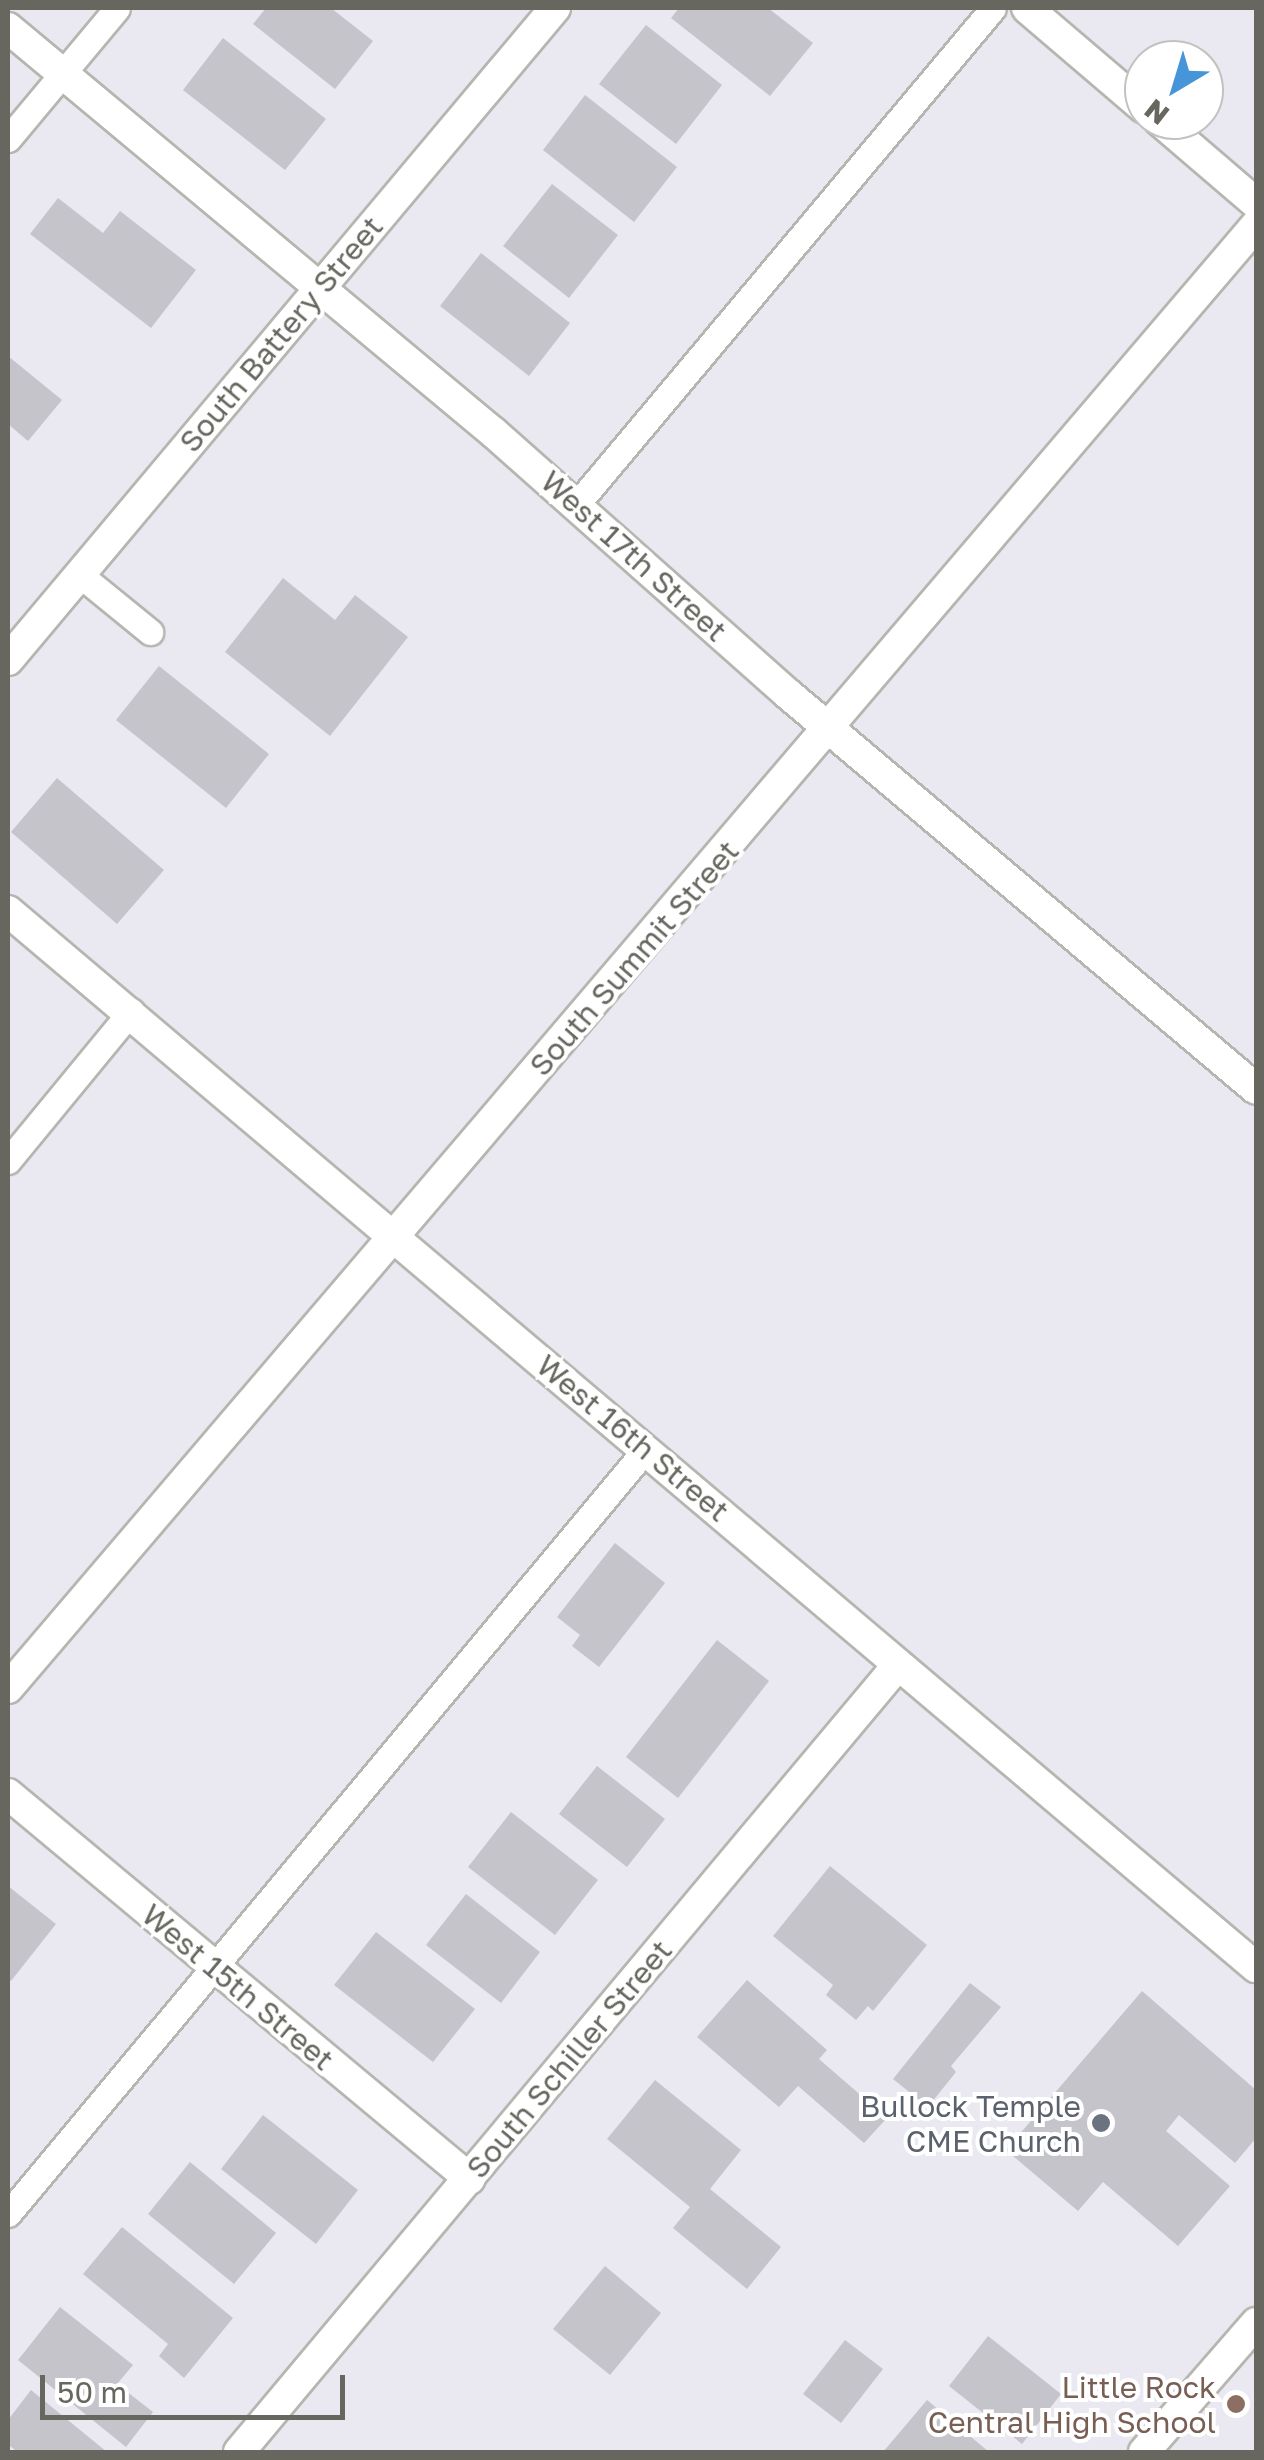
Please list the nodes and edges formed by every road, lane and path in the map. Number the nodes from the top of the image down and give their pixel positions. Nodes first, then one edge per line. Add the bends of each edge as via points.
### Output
1 (117, 8) edge
2 (554, 8) edge
3 (993, 8) edge
4 (1027, 8) edge
5 (8, 28) edge
6 (61, 74) junction
7 (1124, 91) edge
8 (8, 139) edge
9 (1182, 140) edge
10 (1256, 203) edge
11 (1256, 225) edge
12 (318, 292) junction
13 (576, 504) junction
14 (80, 574) junction
15 (150, 632) dead end
16 (8, 660) edge
17 (830, 730) junction
18 (8, 911) edge
19 (131, 1011) junction
20 (1256, 1089) edge
21 (8, 1161) edge
22 (394, 1236) junction
23 (646, 1449) junction
24 (898, 1665) junction
25 (8, 1688) edge
26 (8, 1794) edge
27 (212, 1966) junction
28 (1256, 1967) edge
29 (470, 2180) junction
30 (8, 2214) edge
31 (1256, 2323) edge
32 (239, 2452) edge
33 (1144, 2452) edge

1 - 6 lane
2 - 12 street, South Battery Street
3 - 13 lane
4 - 7 street
5 - 6 street, West 17th Street
6 - 8 lane
6 - 12 street, West 17th Street
9 - 10 street
11 - 17 street, South Summit Street
12 - 13 street, West 17th Street
12 - 14 street, South Battery Street
13 - 17 street, West 17th Street
14 - 15 lane
14 - 16 street, South Battery Street
17 - 20 street, West 17th Street
17 - 22 street, South Summit Street
18 - 19 street, West 16th Street
19 - 21 lane
19 - 22 street, West 16th Street
22 - 23 street, West 16th Street
22 - 25 street, South Summit Street
23 - 24 street, West 16th Street
23 - 27 lane
24 - 28 street, West 16th Street
24 - 29 street, South Schiller Street
26 - 27 street, West 15th Street
27 - 29 street, West 15th Street
27 - 30 lane
29 - 32 street, South Schiller Street
31 - 33 street

